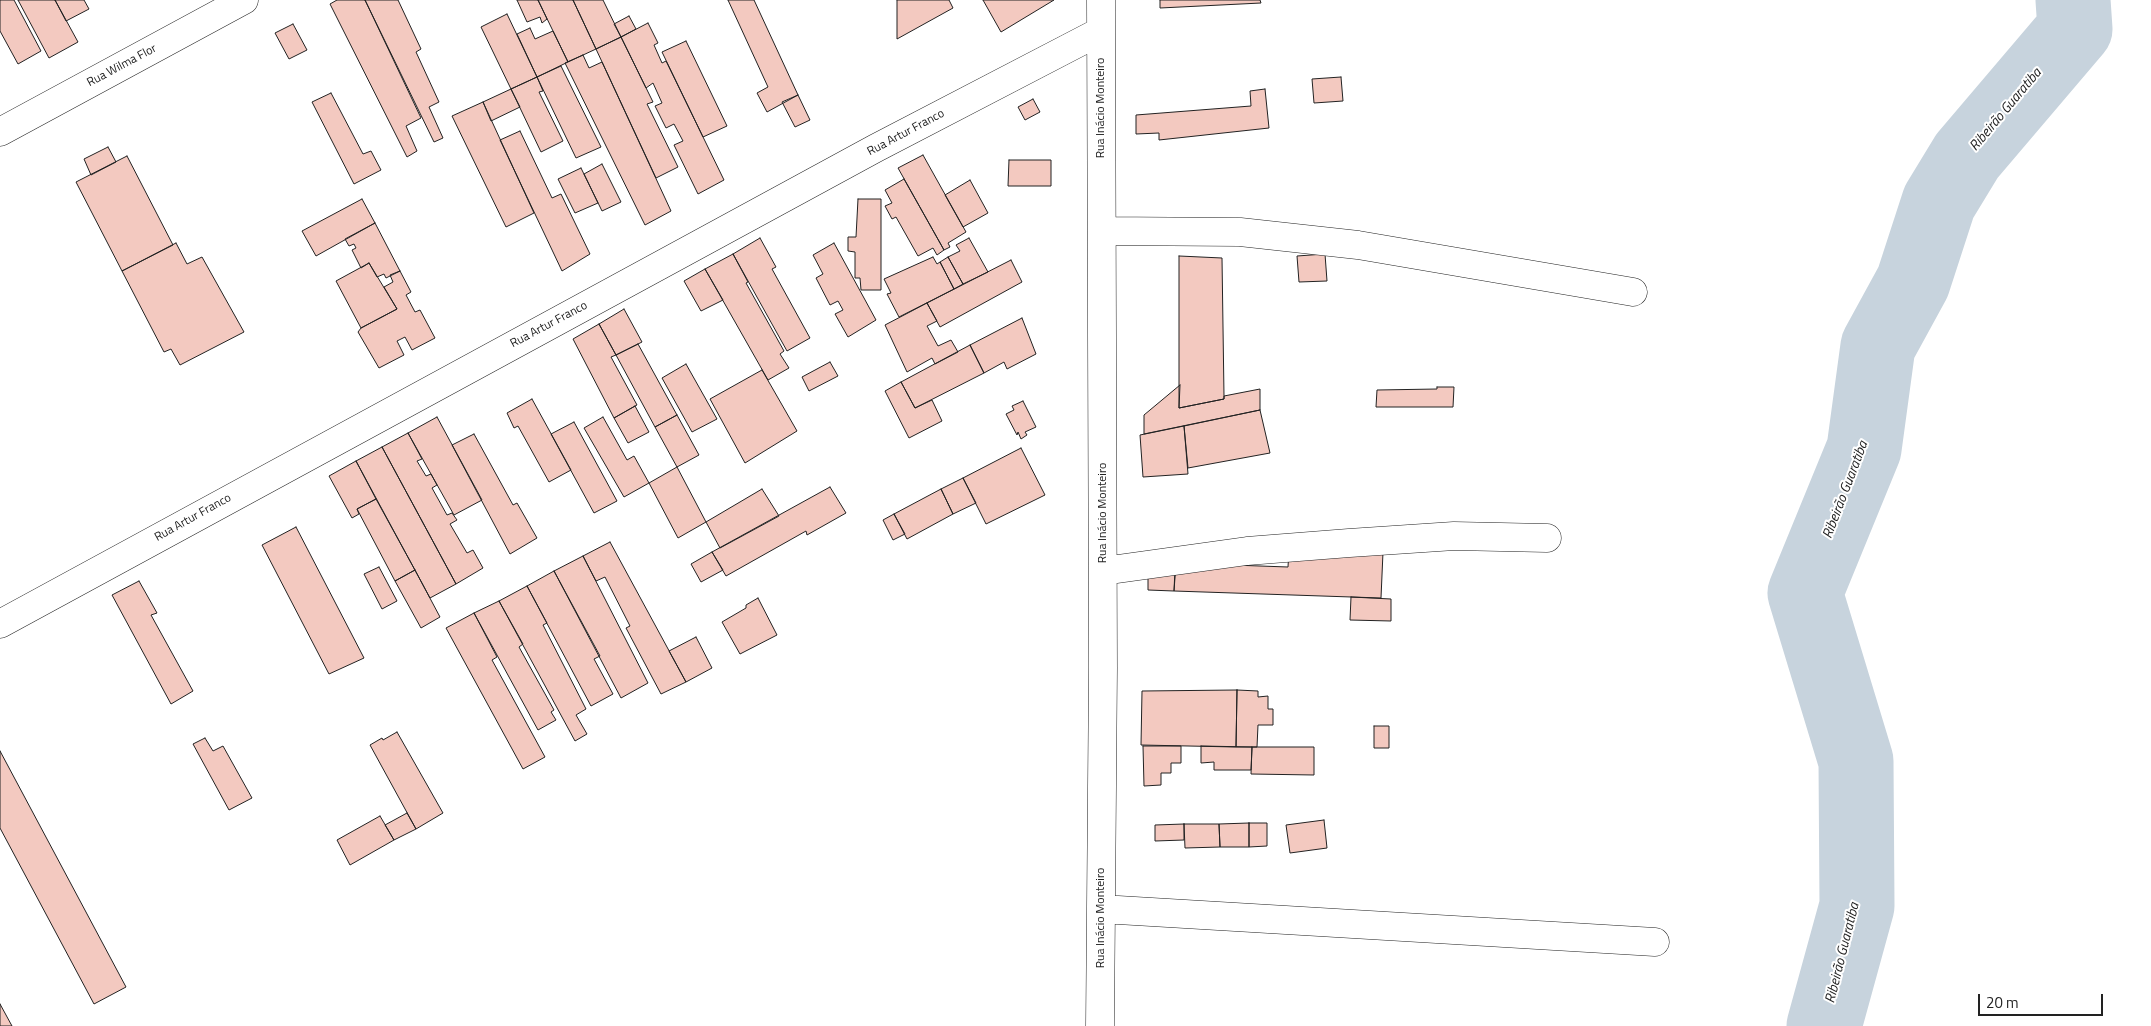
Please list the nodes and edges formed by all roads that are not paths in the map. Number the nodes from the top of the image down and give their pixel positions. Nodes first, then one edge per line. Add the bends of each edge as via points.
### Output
1 (244, 0) edge
2 (1101, 0) edge
3 (1101, 32) junction
4 (0, 132) edge
5 (1102, 231) junction
6 (1633, 292) dead end
7 (1547, 538) dead end
8 (1103, 571) junction
9 (0, 624) edge
10 (1101, 909) junction
11 (1655, 942) dead end
12 (1100, 1026) edge

1 - 4 street, Rua Wilma Flor
2 - 3 street, Rua Inácio Monteiro
3 - 5 street, Rua Inácio Monteiro
3 - 9 street, Rua Artur Franco via 876,148
5 - 6 street via 1240,232 1358,245
5 - 8 street, Rua Inácio Monteiro
7 - 8 street via 1454,536 1247,551
8 - 10 street, Rua Inácio Monteiro
10 - 11 street
10 - 12 street, Rua Inácio Monteiro

